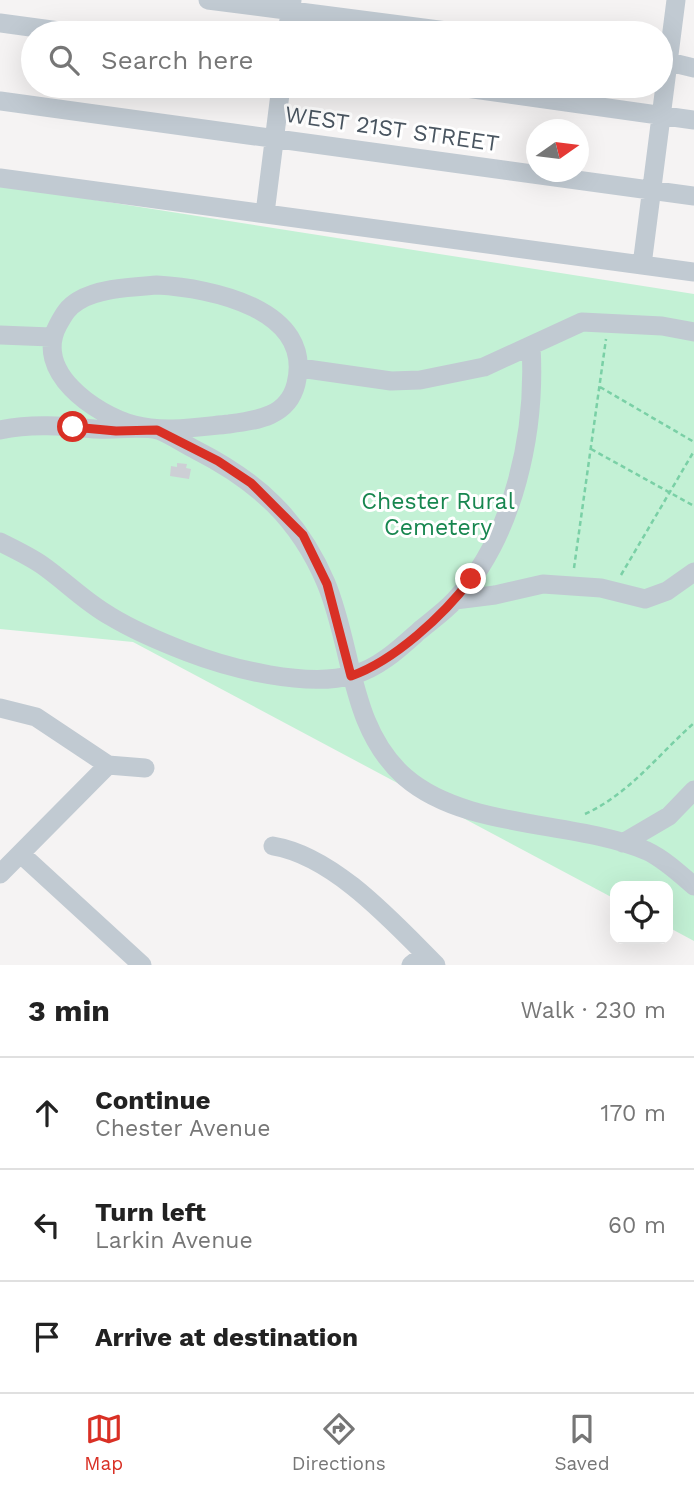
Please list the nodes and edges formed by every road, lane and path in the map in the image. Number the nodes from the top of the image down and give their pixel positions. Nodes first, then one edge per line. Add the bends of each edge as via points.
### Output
1 (208, 0) edge
2 (676, 0) edge
3 (291, 5) edge
4 (389, 21) edge
5 (672, 21) edge
6 (0, 23) edge
7 (21, 26) edge
8 (673, 62) edge
9 (694, 68) edge
10 (280, 98) edge
11 (536, 98) edge
12 (663, 98) edge
13 (0, 102) edge
14 (662, 116) junction
15 (694, 120) edge
16 (275, 138) junction
17 (0, 178) edge
18 (653, 190) junction
19 (694, 196) edge
20 (265, 213) junction
21 (642, 265) junction
22 (694, 272) edge
23 (609, 322) junction
24 (694, 332) edge
25 (0, 335) edge
26 (51, 337) junction
27 (531, 346) junction
28 (300, 368) junction
29 (599, 386) junction
30 (0, 430) edge
31 (157, 430) junction
32 (694, 442) edge
33 (591, 449) junction
34 (694, 451) edge
35 (670, 492) junction
36 (694, 506) edge
37 (0, 542) edge
38 (694, 572) edge
39 (572, 584) junction
40 (611, 592) junction
41 (455, 600) junction
42 (351, 676) junction
43 (0, 708) edge
44 (694, 723) edge
45 (108, 765) junction
46 (145, 768) dead end
47 (694, 790) edge
48 (582, 816) dead end
49 (623, 843) junction
50 (273, 846) dead end
51 (22, 855) junction
52 (0, 874) edge
53 (694, 886) edge
54 (424, 961) edge
55 (142, 965) edge

1 - 3 street
2 - 5 street
3 - 4 street
6 - 7 street
8 - 9 street
10 - 16 street
11 - 14 street
12 - 14 street
13 - 16 street, WEST 21ST STREET
14 - 15 street
14 - 18 street
16 - 18 street, WEST 21ST STREET
16 - 20 street
17 - 20 street
18 - 19 street, WEST 21ST STREET
18 - 21 street
20 - 21 street
21 - 22 street
23 - 24 street
23 - 27 street via 582,322
23 - 29 path
25 - 26 street
26 - 28 street via 66,310 80,299 133,287 179,286 258,309 283,327 296,348
26 - 31 street via 53,357 64,381 112,417
27 - 28 street via 484,367 420,380 391,381
27 - 41 street via 533,374 512,500 490,550
28 - 31 street via 292,400 273,414 247,422
29 - 32 path
29 - 33 path
30 - 31 street via 41,424
31 - 42 street via 251,483 303,535 327,584
33 - 35 path
33 - 39 path
34 - 35 path
35 - 36 path
35 - 40 path
37 - 42 street via 40,563 110,617 187,652 269,675
38 - 40 street via 667,591 645,598
39 - 40 street
39 - 41 street via 543,584
41 - 42 street via 397,650
42 - 49 street via 383,753 407,778 476,811
43 - 45 street via 36,717
44 - 48 path via 628,788
45 - 46 street
45 - 51 street
47 - 49 street via 669,816
49 - 53 street via 649,852
50 - 54 street via 317,860 363,897
51 - 52 street
51 - 55 street

